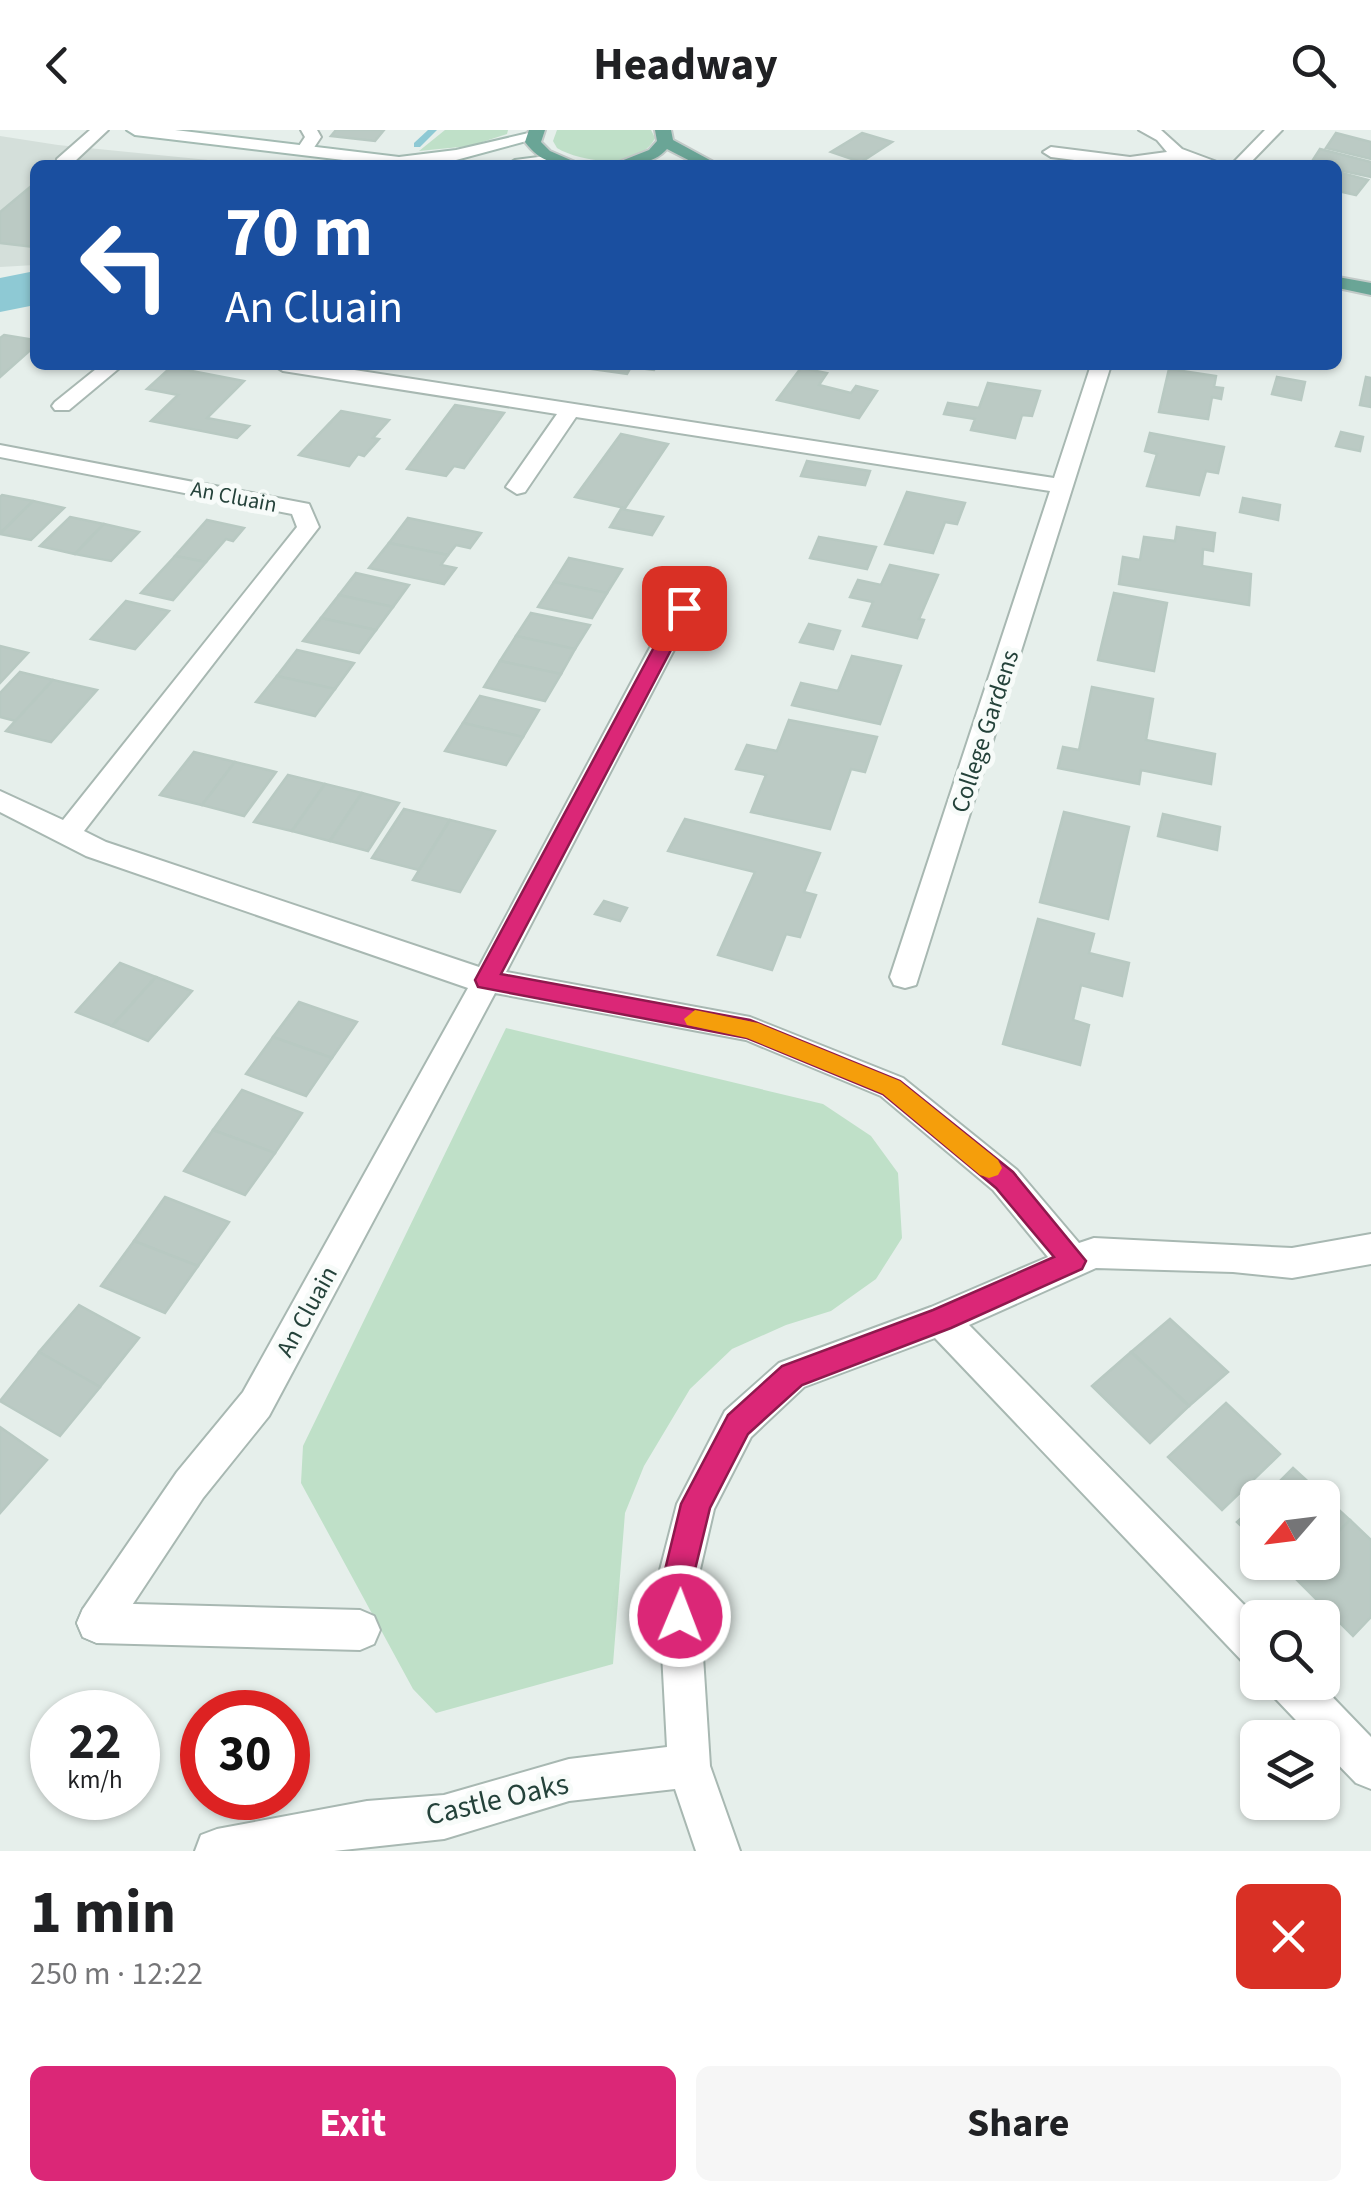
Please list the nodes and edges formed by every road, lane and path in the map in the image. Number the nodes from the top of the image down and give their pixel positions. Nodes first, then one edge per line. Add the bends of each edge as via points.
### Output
1 (100, 130) edge
2 (135, 130) edge
3 (1147, 130) edge
4 (1274, 130) edge
5 (184, 133) edge
6 (535, 133) edge
7 (664, 136) edge
8 (311, 143) edge
9 (1051, 152) dead end
10 (1184, 155) junction
11 (64, 160) edge
12 (405, 160) joint
13 (554, 160) edge
14 (638, 160) edge
15 (703, 160) edge
16 (1114, 160) edge
17 (1145, 160) edge
18 (1200, 160) edge
19 (1244, 160) edge
20 (1342, 284) edge
21 (1371, 289) edge
22 (107, 370) edge
23 (316, 370) edge
24 (1099, 370) edge
25 (62, 406) dead end
26 (571, 409) junction
27 (0, 451) edge
28 (1063, 486) junction
29 (517, 487) dead end
30 (702, 573) dead end
31 (0, 800) edge
32 (67, 834) junction
33 (905, 977) dead end
34 (486, 980) junction
35 (1371, 1248) edge
36 (1073, 1261) junction
37 (942, 1320) junction
38 (360, 1630) dead end
39 (1240, 1630) edge
40 (1306, 1700) edge
41 (689, 1766) junction
42 (1371, 1768) edge
43 (217, 1851) edge
44 (718, 1851) edge

1 - 11 street
2 - 5 street
3 - 10 street
4 - 19 street
5 - 8 street
6 - 12 street via 456,155
6 - 13 main road via 537,150
7 - 14 main road via 655,153
7 - 15 main road
8 - 12 street
9 - 16 street
10 - 17 street
10 - 18 street
20 - 21 main road
22 - 25 street
23 - 26 street
24 - 28 street, College Gardens
26 - 28 street
26 - 29 street
27 - 32 street, An Cluain via 302,510 308,527
28 - 33 street, College Gardens
30 - 34 street, An Cluain
31 - 32 street
32 - 34 street
34 - 36 street via 750,1029 892,1088 1004,1180
34 - 38 street, An Cluain via 256,1404 190,1485 97,1623
35 - 36 street via 1292,1263 1094,1253
36 - 37 street
37 - 39 street
37 - 41 street via 792,1375 738,1424 696,1504 678,1578
40 - 42 street
41 - 43 street, Castle Oaks via 569,1780 444,1817 367,1823
41 - 44 street

